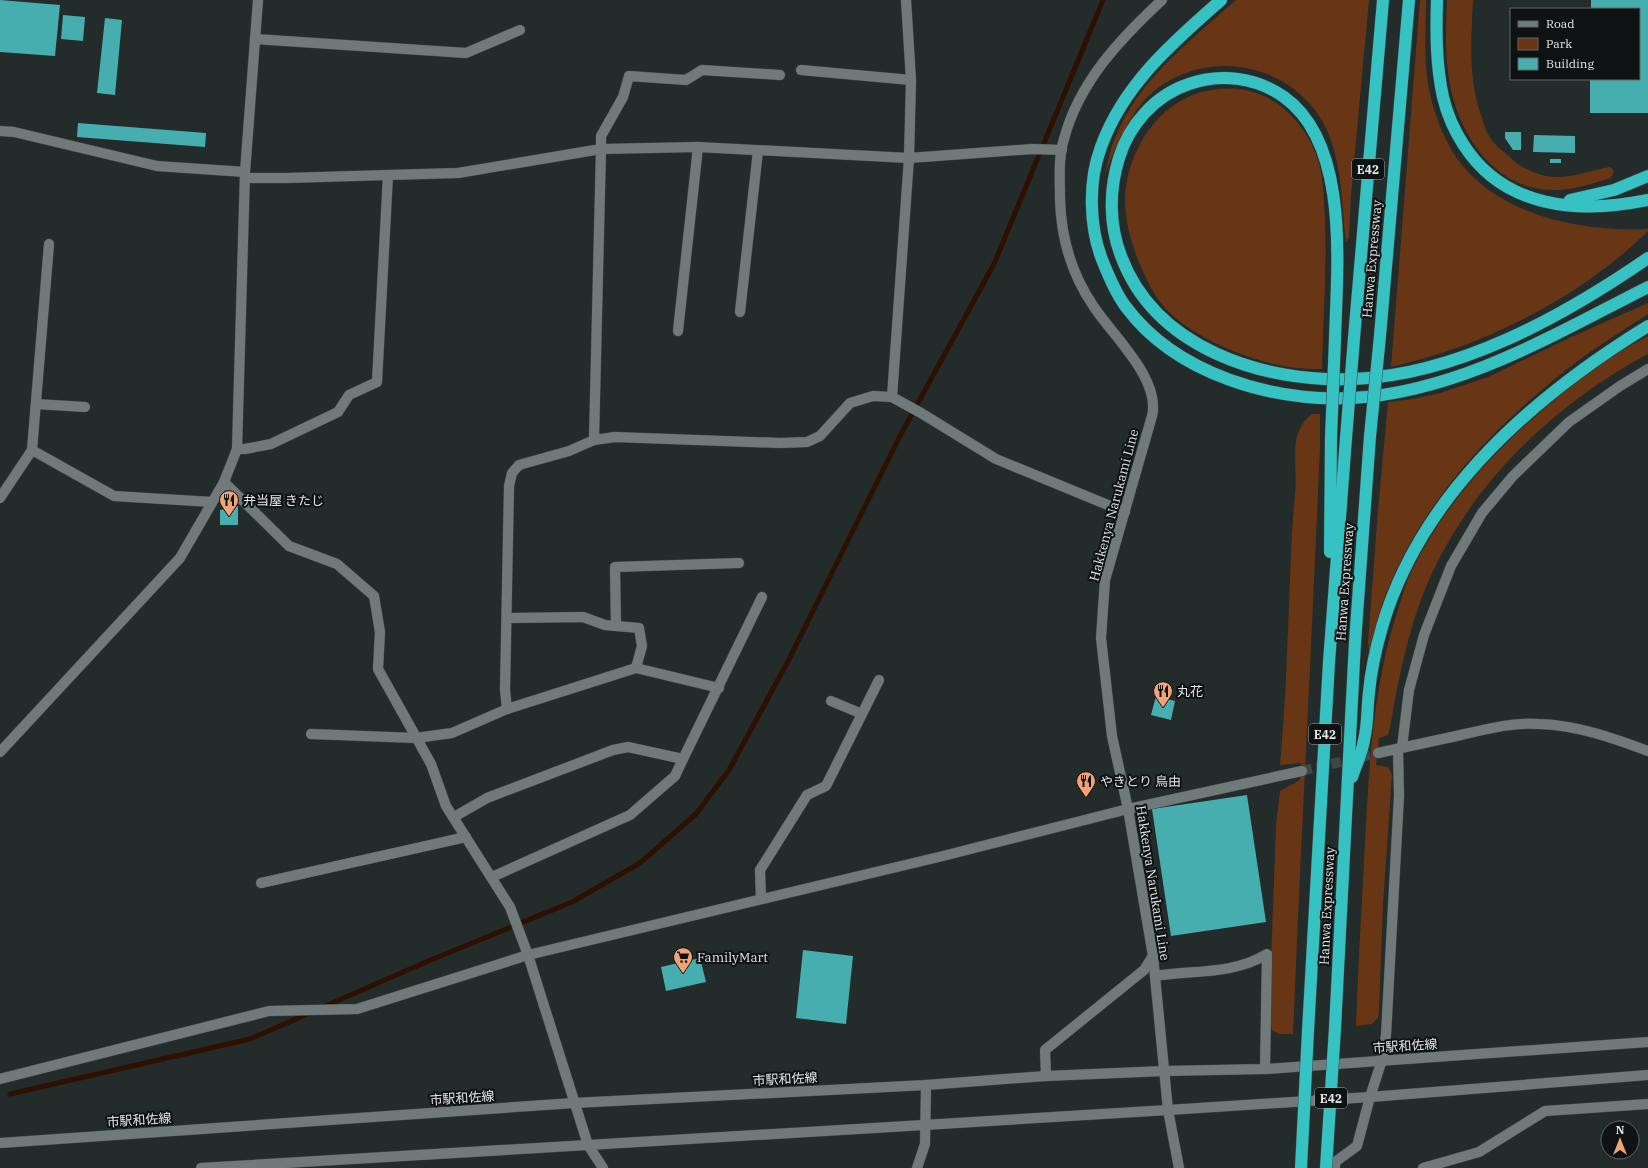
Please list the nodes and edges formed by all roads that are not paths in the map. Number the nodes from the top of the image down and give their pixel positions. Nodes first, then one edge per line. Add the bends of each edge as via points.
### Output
1 (258, 0) edge
2 (906, 0) edge
3 (1162, 0) edge
4 (1221, 0) edge
5 (1383, 0) edge
6 (1408, 0) edge
7 (1437, 0) edge
8 (520, 30) dead end
9 (255, 39) junction
10 (801, 70) dead end
11 (780, 75) dead end
12 (911, 80) junction
13 (0, 131) edge
14 (698, 147) junction
15 (601, 149) junction
16 (1062, 150) junction
17 (758, 151) junction
18 (909, 158) junction
19 (245, 175) junction
20 (388, 175) junction
21 (1648, 176) edge
22 (1525, 196) junction
23 (1648, 200) edge
24 (49, 244) dead end
25 (1648, 258) edge
26 (1648, 287) edge
27 (740, 312) dead end
28 (1645, 328) edge
29 (678, 331) dead end
30 (1648, 369) edge
31 (892, 397) junction
32 (36, 404) junction
33 (85, 407) dead end
34 (594, 440) junction
35 (237, 449) junction
36 (32, 450) junction
37 (224, 482) junction
38 (0, 498) edge
39 (212, 502) junction
40 (1125, 512) junction
41 (740, 563) dead end
42 (762, 597) dead end
43 (507, 618) junction
44 (616, 626) junction
45 (1329, 662) junction
46 (636, 668) junction
47 (879, 680) dead end
48 (719, 688) junction
49 (831, 700) dead end
50 (507, 709) junction
51 (862, 714) junction
52 (311, 734) dead end
53 (416, 738) junction
54 (1400, 748) junction
55 (1648, 751) edge
56 (0, 752) edge
57 (1378, 753) tunnel mouth
58 (683, 759) junction
59 (1302, 770) tunnel mouth
60 (1347, 794) junction
61 (1128, 809) junction
62 (454, 818) junction
63 (466, 836) junction
64 (492, 877) junction
65 (261, 883) dead end
66 (761, 899) junction
67 (528, 955) junction
68 (1153, 956) junction
69 (1155, 976) junction
70 (1648, 1042) edge
71 (1382, 1060) junction
72 (1265, 1069) junction
73 (1164, 1071) junction
74 (1648, 1075) edge
75 (1046, 1076) junction
76 (0, 1079) edge
77 (926, 1085) junction
78 (1370, 1097) junction
79 (574, 1103) junction
80 (1648, 1104) edge
81 (1168, 1110) junction
82 (924, 1125) junction
83 (0, 1143) edge
84 (588, 1145) junction
85 (201, 1168) edge
86 (603, 1168) edge
87 (917, 1168) edge
88 (1179, 1168) edge
89 (1301, 1168) edge
90 (1326, 1168) edge
91 (1335, 1168) edge
92 (1423, 1168) edge

1 - 9 street
2 - 12 street
3 - 16 street, Hakkenya Narukami Line via 1124,36 1093,75 1072,116
4 - 26 highway via 1165,50 1126,98 1100,148 1094,182 1092,208 1098,250 1116,290 1125,306 1150,334 1181,358 1231,381 1272,391 1335,398 1371,396 1432,384 1496,362
5 - 45 highway, Hanwa Expressway / E42, bridge
6 - 60 highway, Hanwa Expressway / E42, bridge via 1360,554
7 - 22 highway via 1438,61 1444,98 1452,123 1479,165 1500,183
8 - 9 street via 466,53
9 - 19 street
10 - 12 street
11 - 15 street via 702,70 686,80 629,76 623,97 601,136
12 - 18 street
13 - 19 street via 14,132 157,166
14 - 15 street
14 - 17 street
14 - 29 street
15 - 20 street via 458,173
15 - 34 street
16 - 18 street via 1032,149
16 - 40 street, Hakkenya Narukami Line via 1061,215 1072,265 1086,295 1132,357 1153,397 1154,410
17 - 18 street
17 - 27 street
18 - 31 street
19 - 20 street via 286,178
19 - 35 street
20 - 35 street via 377,382 349,395 338,412 278,441
21 - 22 highway via 1614,190 1576,199 1563,201
22 - 23 highway via 1543,202 1579,206 1622,205
24 - 32 street
25 - 45 highway, bridge via 1598,292 1553,316 1486,348 1437,365 1377,377 1335,380 1298,377 1253,367 1196,344 1164,321 1134,285 1120,253 1112,210 1114,177 1123,148 1138,121 1158,101 1179,87 1203,79 1231,78 1257,82 1285,97 1305,118 1313,129 1326,159 1334,202 1336,254 1335,339 1331,438
28 - 60 highway via 1573,376 1513,427 1462,481 1423,534 1398,582 1382,625 1373,662 1364,740
30 - 54 street via 1569,422 1513,476 1482,513 1451,566 1424,635 1409,690
31 - 34 street via 873,396 850,403 820,436 807,442 615,437
31 - 40 street via 996,458
32 - 33 street
32 - 36 street
34 - 43 street via 569,451 519,465 512,473 509,486
35 - 37 street
36 - 38 street
36 - 39 street via 114,496
37 - 39 street
37 - 53 street via 289,546 337,564 374,596 380,632 378,669
39 - 56 street via 180,558
40 - 61 street, Hakkenya Narukami Line via 1105,580 1101,638 1112,736
41 - 44 street via 615,567
42 - 48 street
43 - 44 street via 583,617
43 - 50 street
44 - 46 street via 639,628 642,646
45 - 89 highway, Hanwa Expressway / E42, bridge
46 - 48 street
46 - 50 street
47 - 51 street
48 - 58 street
49 - 51 street
50 - 53 street via 452,733
51 - 66 street via 826,786 807,795 760,870
52 - 53 street
53 - 62 street via 431,764 446,806
54 - 55 street via 1498,727 1538,724 1586,731
54 - 57 street
54 - 71 street via 1386,1035
58 - 62 street via 628,747 613,750 487,798
58 - 64 street via 675,776 630,815
59 - 61 street
60 - 90 highway, Hanwa Expressway / E42, bridge
61 - 66 street
61 - 68 street, Hakkenya Narukami Line
62 - 63 street
63 - 64 street
63 - 65 street
64 - 67 street via 510,907
66 - 67 street
67 - 76 street via 357,1009 269,1011
67 - 79 street
68 - 69 street, Hakkenya Narukami Line
68 - 75 street via 1144,970 1045,1050
69 - 72 street via 1228,969 1257,960 1267,954
69 - 73 street, Hakkenya Narukami Line
70 - 71 street, 市駅和佐線
71 - 72 street, 市駅和佐線
71 - 78 street
72 - 73 street, 市駅和佐線
73 - 75 street
73 - 81 street, Hakkenya Narukami Line
74 - 78 street
75 - 77 street
77 - 79 street, 市駅和佐線
77 - 82 street
78 - 81 street
78 - 91 street via 1357,1146 1335,1162
79 - 83 street, 市駅和佐線
79 - 84 street
80 - 92 street via 1545,1111 1479,1152
81 - 82 street
81 - 88 street, Hakkenya Narukami Line
82 - 84 street
82 - 87 street via 925,1144
84 - 85 street
84 - 86 street

